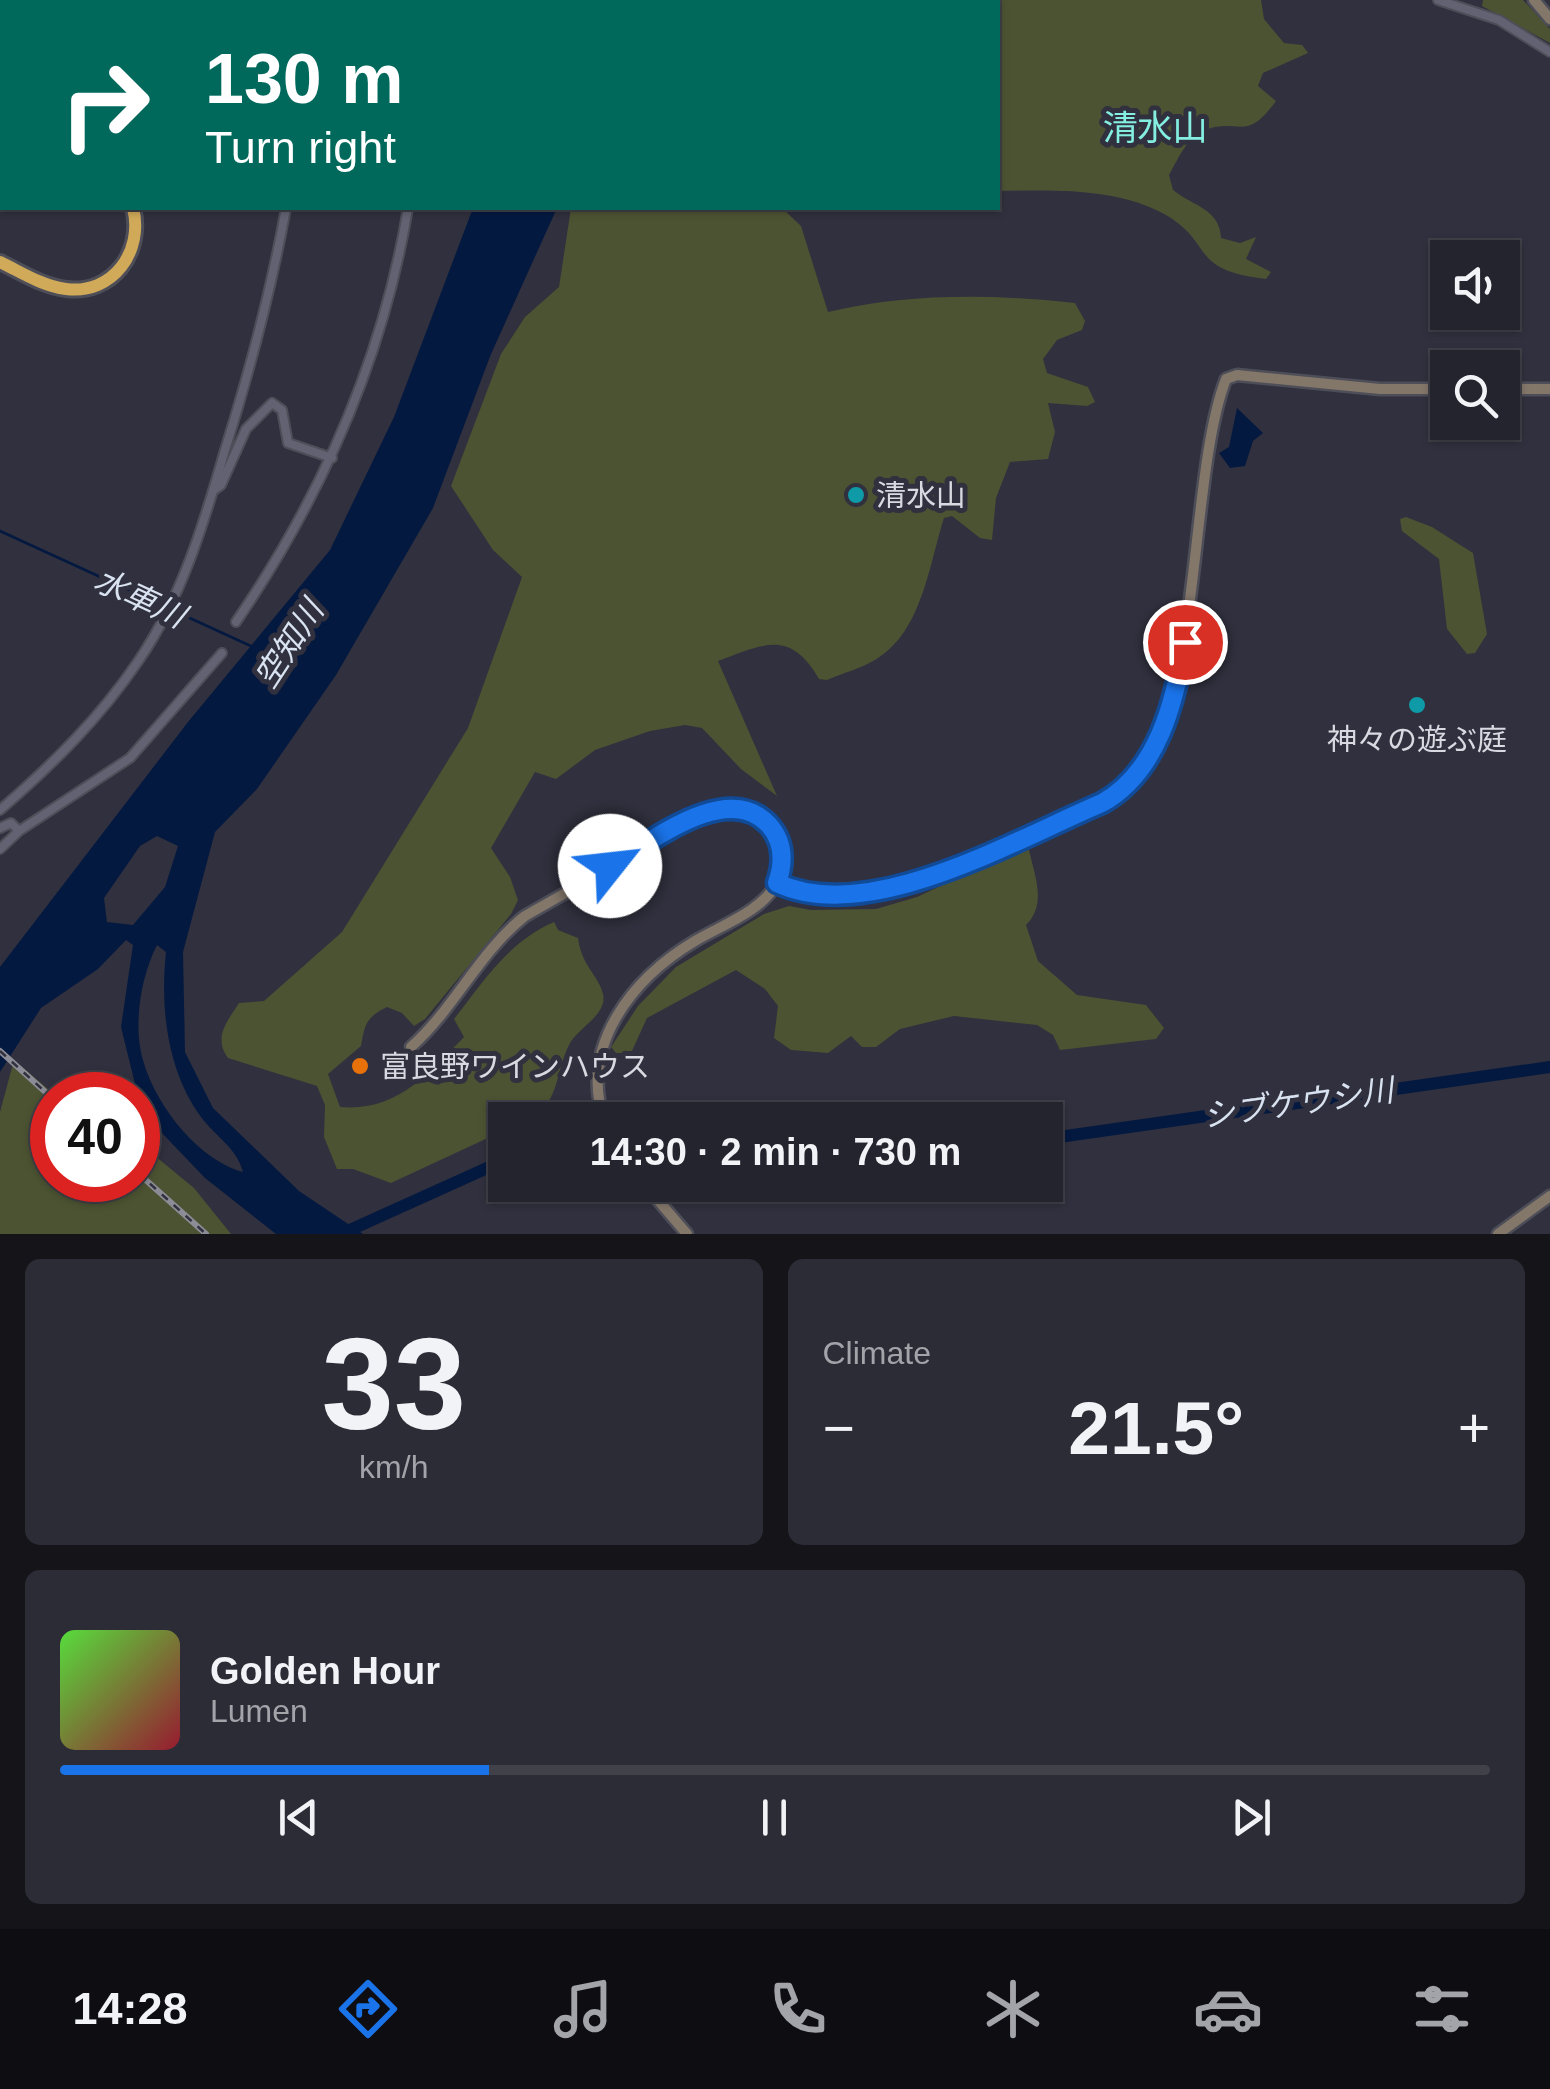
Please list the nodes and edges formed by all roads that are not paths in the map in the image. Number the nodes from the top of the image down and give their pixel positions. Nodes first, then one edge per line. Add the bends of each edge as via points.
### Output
1 (1438, 0) edge
2 (1534, 0) edge
3 (1550, 19) edge
4 (1550, 52) edge
5 (133, 210) edge
6 (286, 210) edge
7 (408, 210) edge
8 (0, 262) edge
9 (1430, 389) edge
10 (1520, 389) edge
11 (1550, 389) edge
12 (332, 458) junction
13 (214, 490) junction
14 (236, 622) dead end
15 (222, 653) dead end
16 (0, 810) edge
17 (0, 828) edge
18 (19, 831) junction
19 (0, 849) edge
20 (777, 883) junction
21 (412, 1047) dead end
22 (600, 1102) edge
23 (1550, 1196) edge
24 (660, 1202) edge
25 (687, 1234) edge
26 (1498, 1234) edge

1 - 4 street via 1499,20
2 - 3 street
5 - 8 highway via 131,253 94,287 54,286
6 - 13 street via 262,328
7 - 12 street via 374,351
9 - 20 street via 1229,377 1199,506 1182,658 1152,753 1133,782 1102,803 896,889 810,896
10 - 11 street
12 - 13 street via 288,443 282,410 272,404 246,429
12 - 14 street
13 - 16 street via 184,577 140,659 75,741
15 - 18 street via 130,758
17 - 18 street via 11,823
18 - 19 street
20 - 21 street via 782,855 767,824 736,808 704,814 525,916
20 - 22 street via 759,904 678,952 628,1001 598,1053
23 - 26 street
24 - 25 street

